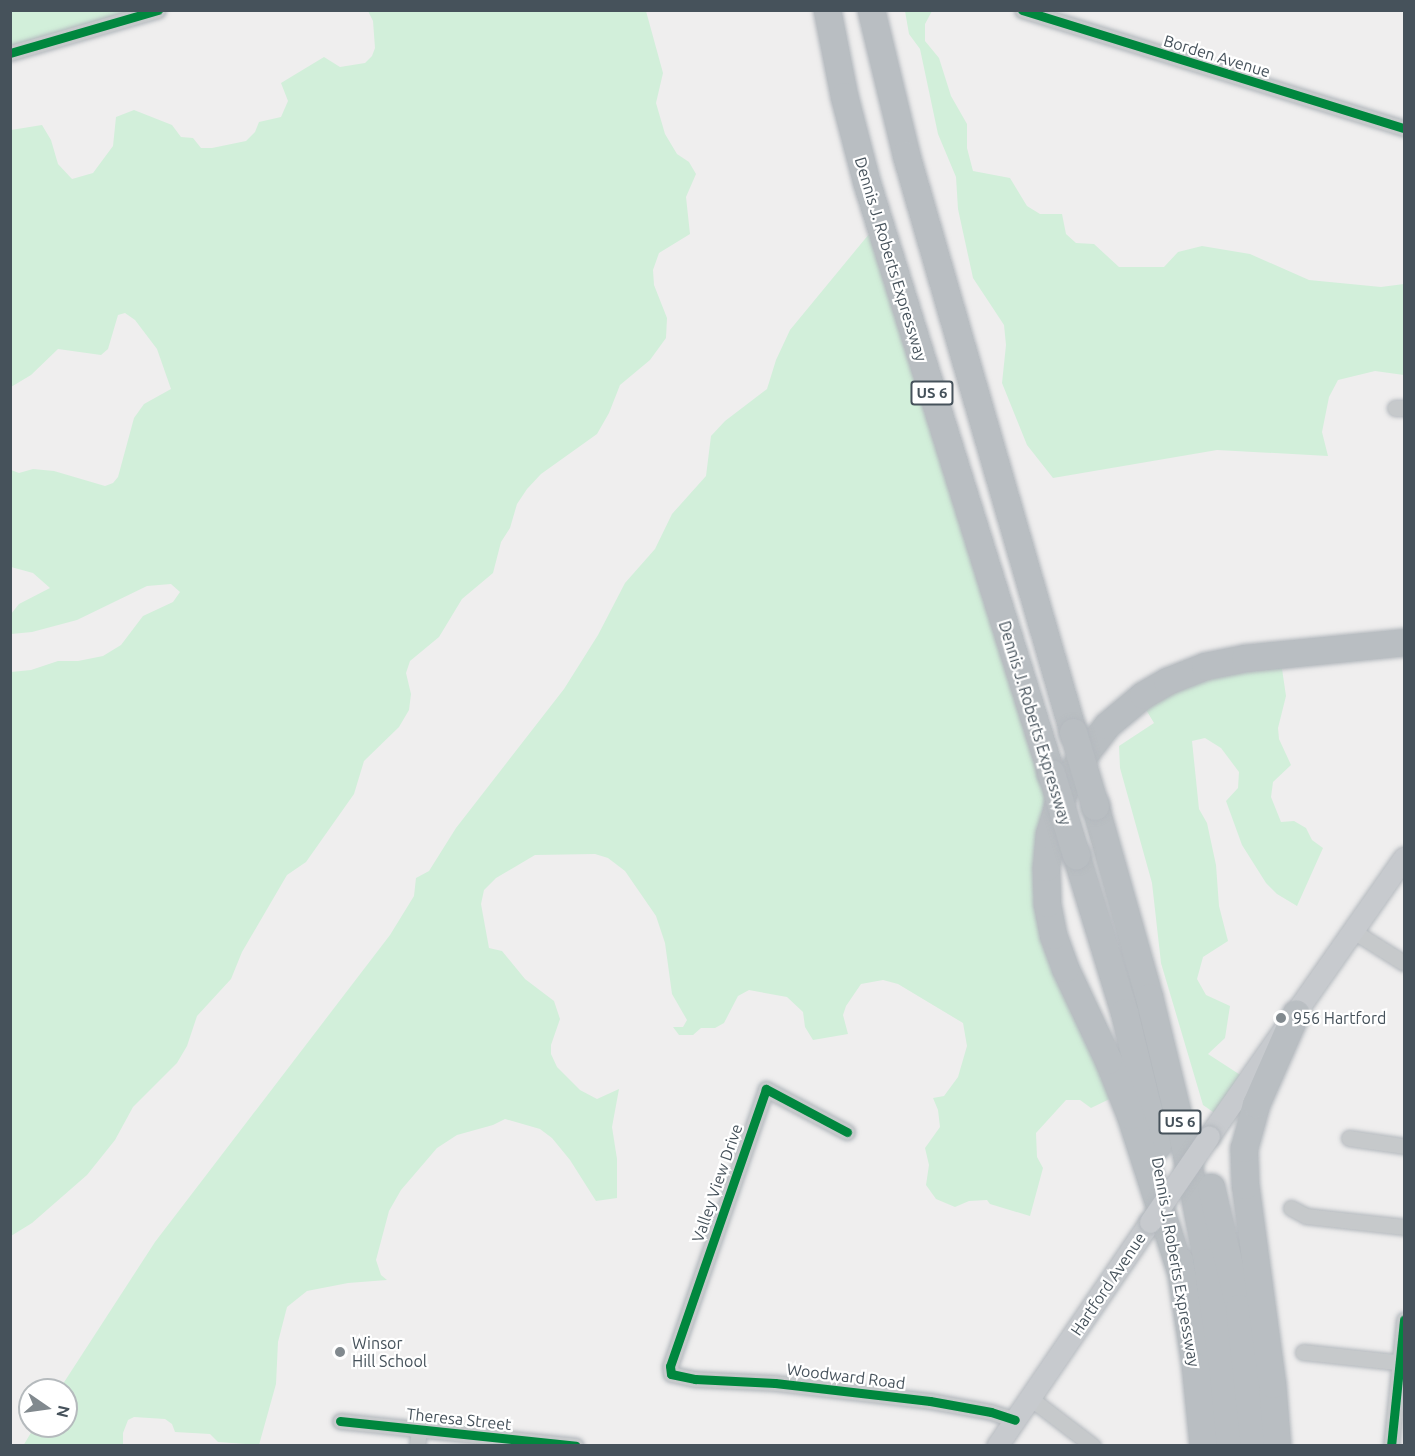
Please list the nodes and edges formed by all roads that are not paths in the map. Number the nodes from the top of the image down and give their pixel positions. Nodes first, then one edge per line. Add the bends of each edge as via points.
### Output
1 (158, 10) edge
2 (826, 10) edge
3 (871, 10) edge
4 (1022, 10) edge
5 (10, 53) edge
6 (1404, 128) edge
7 (1404, 642) edge
8 (1404, 857) edge
9 (1353, 931) junction
10 (1404, 963) edge
11 (1296, 1013) junction
12 (1161, 1040) junction
13 (847, 1132) dead end
14 (1349, 1138) dead end
15 (1404, 1146) edge
16 (1291, 1208) dead end
17 (1404, 1227) edge
18 (1182, 1276) junction
19 (1404, 1320) edge
20 (1303, 1352) dead end
21 (1402, 1363) edge
22 (671, 1374) joint
23 (1030, 1398) junction
24 (1015, 1420) junction
25 (340, 1421) dead end
26 (418, 1438) edge
27 (576, 1446) edge
28 (997, 1446) edge
29 (1093, 1446) edge
30 (1203, 1446) edge
31 (1230, 1446) edge
32 (1254, 1446) edge
33 (1277, 1446) edge
34 (1391, 1446) edge

1 - 5 street
2 - 18 highway, Dennis J. Roberts Expressway / US 6, bridge via 876,216 1077,855 1135,1055
3 - 12 highway, Dennis J. Roberts Expressway / US 6, bridge via 906,155
4 - 6 street, Borden Avenue
7 - 18 highway via 1239,659 1205,666 1167,681 1107,725 1077,764 1057,807 1046,867 1053,935 1130,1115
8 - 9 main road, Hartford Avenue
9 - 10 street
9 - 11 main road, Hartford Avenue
11 - 23 main road, Hartford Avenue, bridge
11 - 33 highway via 1256,1104 1244,1155
12 - 31 highway, Dennis J. Roberts Expressway / US 6 via 1200,1217
12 - 32 highway via 1201,1153 1234,1284 1245,1346
13 - 22 street, Valley View Drive via 766,1089 670,1366
14 - 15 street
16 - 17 street via 1305,1216
18 - 30 highway, Dennis J. Roberts Expressway / US 6
19 - 21 street
20 - 21 street
21 - 34 street
22 - 24 street, Woodward Road via 930,1401
23 - 24 main road, Hartford Avenue
23 - 29 street
24 - 28 main road, Hartford Avenue
25 - 26 street, Theresa Street
26 - 27 street, Theresa Street

